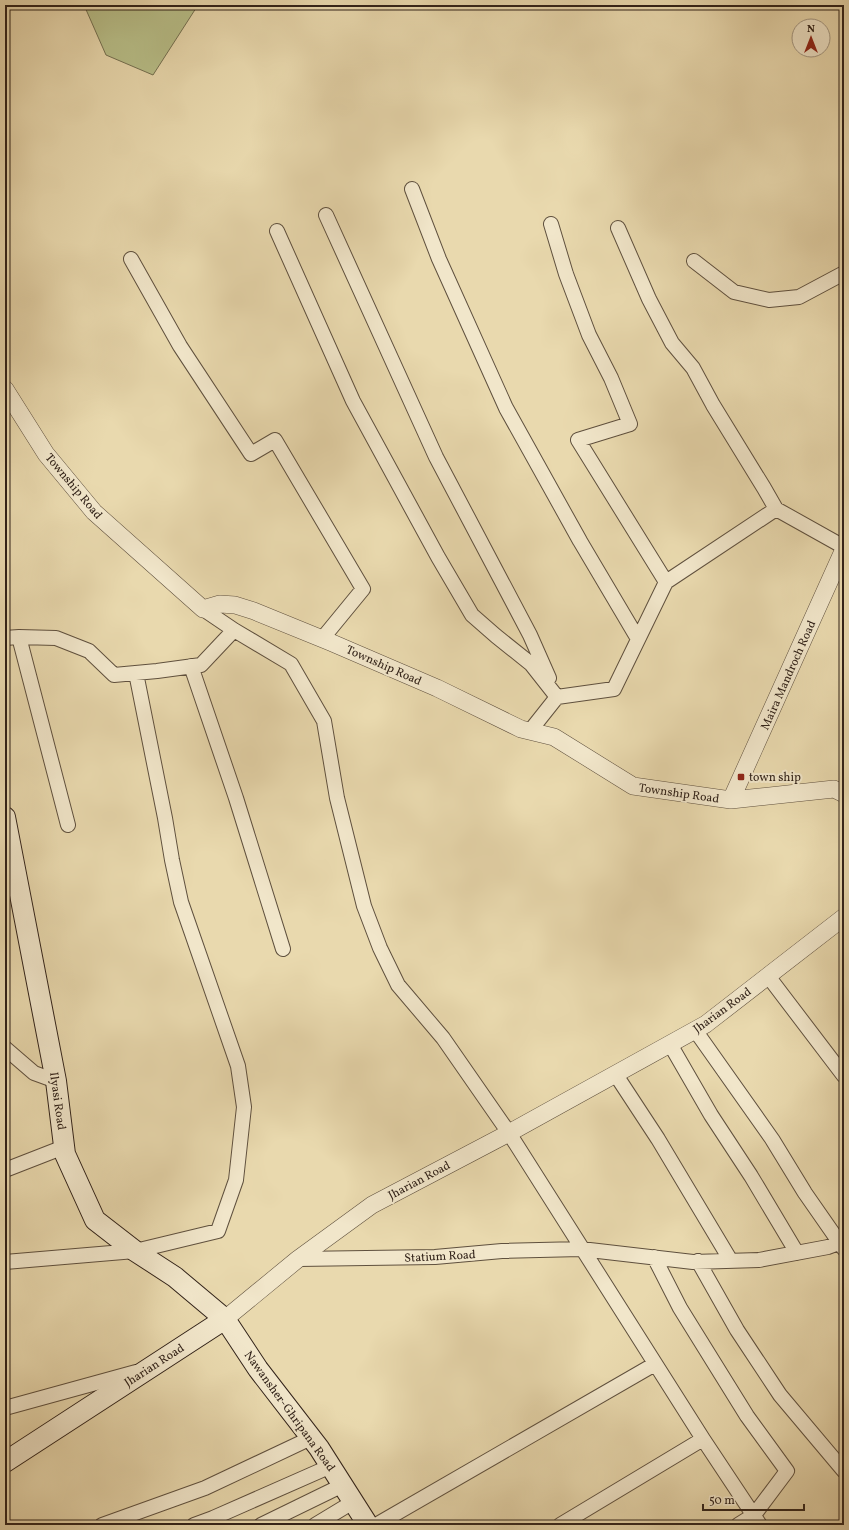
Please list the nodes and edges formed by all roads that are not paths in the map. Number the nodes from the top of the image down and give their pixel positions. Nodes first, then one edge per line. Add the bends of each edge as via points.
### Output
1 (412, 189) dead end
2 (326, 215) dead end
3 (552, 224) dead end
4 (618, 228) dead end
5 (277, 231) dead end
6 (131, 259) dead end
7 (694, 261) dead end
8 (844, 273) edge
9 (5, 389) edge
10 (776, 509) junction
11 (844, 548) edge
12 (666, 582) junction
13 (203, 609) junction
14 (234, 630) junction
15 (12, 638) edge
16 (322, 639) junction
17 (638, 639) junction
18 (191, 666) junction
19 (136, 673) junction
20 (557, 697) junction
21 (530, 731) junction
22 (844, 794) edge
23 (731, 800) junction
24 (5, 817) edge
25 (68, 825) dead end
26 (844, 917) edge
27 (283, 949) dead end
28 (768, 976) junction
29 (696, 1030) junction
30 (670, 1044) junction
31 (5, 1048) edge
32 (616, 1075) junction
33 (844, 1076) edge
34 (56, 1081) junction
35 (509, 1133) junction
36 (64, 1148) junction
37 (5, 1170) edge
38 (842, 1244) edge
39 (581, 1249) junction
40 (135, 1251) junction
41 (797, 1252) junction
42 (654, 1257) junction
43 (298, 1259) junction
44 (731, 1260) junction
45 (698, 1261) junction
46 (5, 1262) edge
47 (225, 1318) junction
48 (654, 1364) junction
49 (148, 1369) junction
50 (5, 1408) edge
51 (312, 1438) junction
52 (703, 1439) junction
53 (5, 1462) edge
54 (331, 1466) junction
55 (844, 1471) edge
56 (343, 1485) junction
57 (353, 1502) junction
58 (757, 1520) edge
59 (102, 1525) edge
60 (194, 1525) edge
61 (261, 1525) edge
62 (315, 1525) edge
63 (368, 1525) edge
64 (376, 1525) edge
65 (560, 1525) edge
66 (738, 1525) edge

1 - 17 street via 439,259 506,408
2 - 20 street via 436,457 530,635
3 - 12 street via 566,274 589,335 630,424 578,440
4 - 10 street via 649,299 672,343 692,368
5 - 20 street via 353,401 472,616 531,664
6 - 16 street via 180,346 250,454 275,440 363,589
7 - 8 street via 734,292 769,300 798,297
9 - 13 street, Township Road via 46,454 94,512
10 - 11 street
10 - 12 street
11 - 23 street, Maira Mandroch Road
12 - 17 street
13 - 14 street
13 - 16 street, Township Road via 220,604 235,606 254,611
14 - 18 street via 201,664
14 - 35 street via 291,664 324,720 337,798 364,906 380,948 398,985 443,1038
15 - 19 street via 56,638 90,650 114,675
15 - 25 street
16 - 21 street, Township Road
17 - 20 street via 614,689
18 - 19 street
18 - 27 street
19 - 40 street via 181,902 238,1066 244,1107 236,1180 218,1231
20 - 21 street
21 - 23 street, Township Road via 554,737 633,786
22 - 23 street, Township Road via 834,789
24 - 34 main road, Ilyasi Road
26 - 28 street, Jharian Road
28 - 29 street, Jharian Road
28 - 33 street
29 - 30 street, Jharian Road
29 - 38 street
30 - 32 street, Jharian Road
30 - 41 street via 711,1115 752,1176
31 - 34 street via 34,1073
32 - 35 street, Jharian Road
32 - 44 street
34 - 36 main road, Ilyasi Road
35 - 39 street
35 - 43 street, Jharian Road via 372,1205
36 - 37 street
36 - 40 main road, Ilyasi Road via 95,1220
38 - 41 street, Statium Road
39 - 42 street, Statium Road
39 - 43 street, Statium Road via 502,1251 434,1257
39 - 48 street
40 - 46 street
40 - 47 main road, Ilyasi Road via 174,1277
41 - 44 street, Statium Road via 759,1260
42 - 45 street, Statium Road
42 - 58 street via 680,1308 747,1416 787,1471
43 - 47 street, Jharian Road
44 - 45 street, Statium Road
45 - 55 street via 737,1330 780,1395
47 - 49 main road, Jharian Road
47 - 51 main road, Nawansher-Ghripana Road via 258,1369
48 - 52 street
48 - 64 street
49 - 50 street
49 - 53 main road, Jharian Road
51 - 54 main road, Nawansher-Ghripana Road
51 - 59 street via 206,1488
52 - 58 street
52 - 65 street
54 - 56 main road, Nawansher-Ghripana Road
54 - 60 street
56 - 57 main road, Nawansher-Ghripana Road
56 - 61 street
57 - 62 street
57 - 63 main road, Nawansher-Ghripana Road
58 - 66 street

